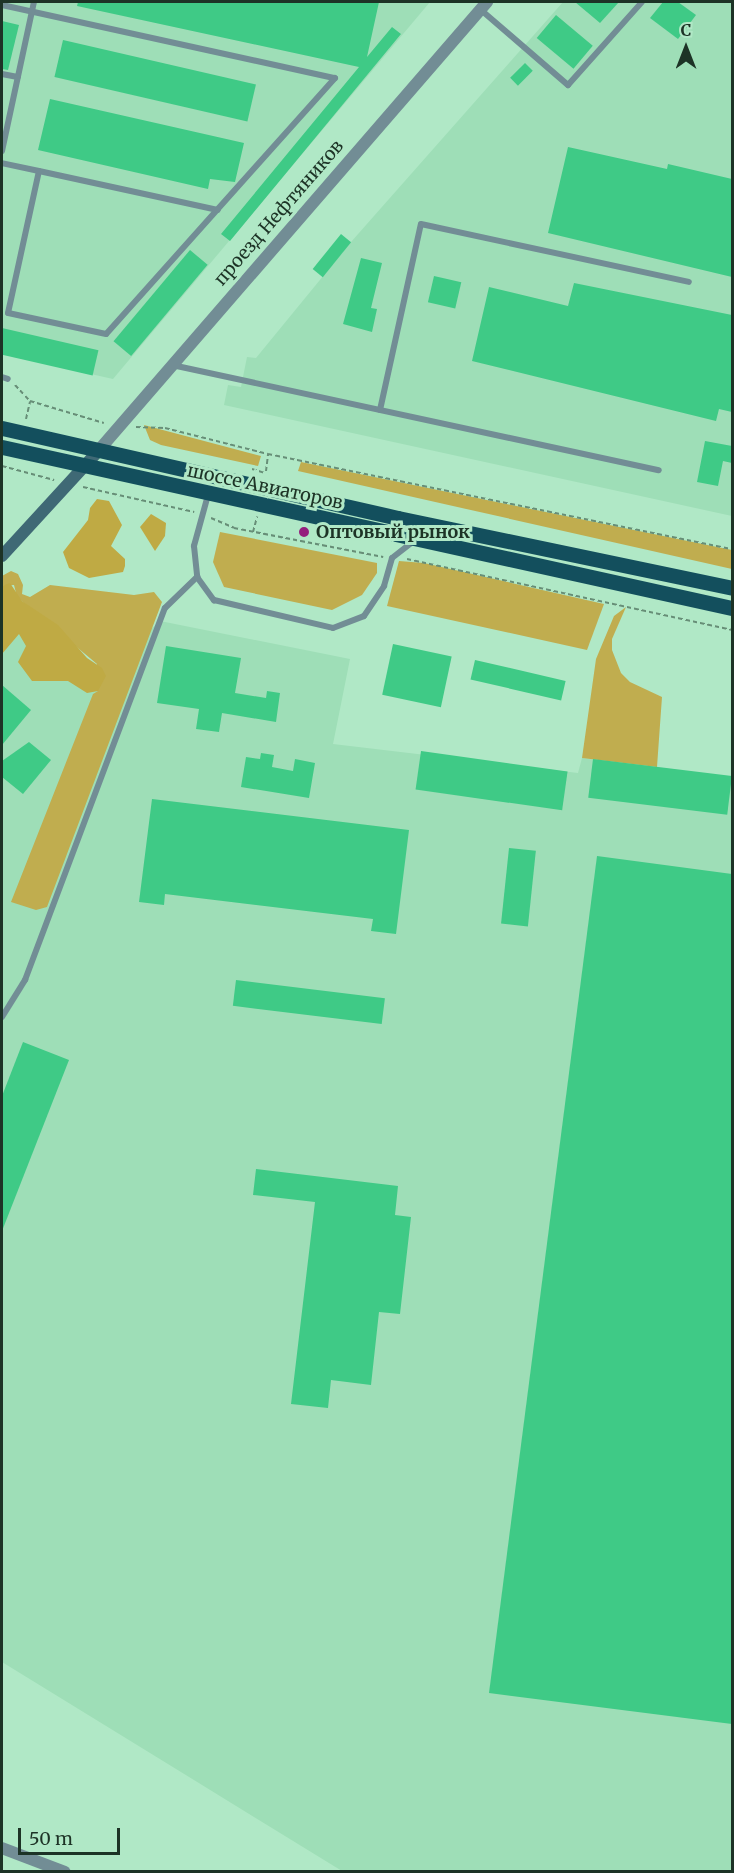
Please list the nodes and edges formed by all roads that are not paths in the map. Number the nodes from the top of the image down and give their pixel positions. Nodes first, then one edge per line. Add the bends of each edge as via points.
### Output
1 (34, 2) edge
2 (642, 2) edge
3 (2, 5) edge
4 (484, 5) edge
5 (32, 12) junction
6 (2, 74) edge
7 (18, 77) junction
8 (2, 151) edge
9 (2, 163) edge
10 (39, 171) junction
11 (218, 210) junction
12 (689, 282) dead end
13 (171, 365) junction
14 (380, 410) junction
15 (2, 428) edge
16 (2, 447) edge
17 (99, 450) junction
18 (83, 467) junction
19 (659, 470) dead end
20 (208, 495) junction
21 (415, 540) junction
22 (2, 556) edge
23 (197, 576) junction
24 (732, 588) edge
25 (732, 608) edge
26 (2, 1017) edge
27 (2, 1848) edge
28 (65, 1872) edge

1 - 5 lane
2 - 4 lane via 568,86
3 - 5 lane
4 - 13 street, проезд Нефтяников
5 - 7 lane
5 - 11 lane via 335,78
6 - 7 lane
7 - 8 lane
9 - 10 lane
10 - 11 lane
10 - 11 lane via 8,313 106,334
12 - 14 lane via 421,224
13 - 14 lane
13 - 17 street, проезд Нефтяников
14 - 19 lane
15 - 17 main road, шоссе Авиаторов
16 - 18 main road, шоссе Авиаторов
17 - 18 main road
17 - 24 main road, шоссе Авиаторов
18 - 20 main road, шоссе Авиаторов
18 - 22 main road
20 - 21 main road, шоссе Авиаторов
20 - 23 lane via 194,546
21 - 23 lane via 392,558 384,586 364,616 333,628 214,600
21 - 25 main road, шоссе Авиаторов
23 - 26 lane via 165,608 25,980
27 - 28 street

